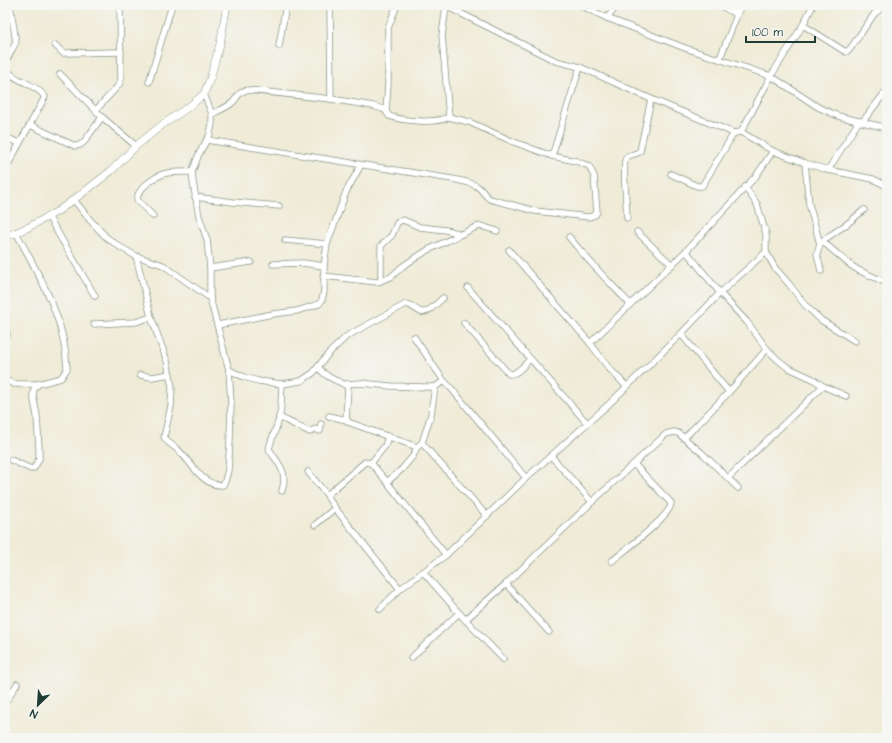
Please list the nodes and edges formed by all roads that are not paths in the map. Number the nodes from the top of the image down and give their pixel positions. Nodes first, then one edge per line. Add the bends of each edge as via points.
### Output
1 (10, 5) edge
2 (120, 5) edge
3 (172, 5) edge
4 (227, 5) edge
5 (286, 5) edge
6 (330, 5) edge
7 (397, 5) edge
8 (445, 5) edge
9 (580, 5) edge
10 (618, 5) edge
11 (719, 5) edge
12 (741, 5) edge
13 (813, 5) edge
14 (880, 5) edge
15 (886, 5) edge
16 (875, 13) junction
17 (736, 14) junction
18 (8, 18) edge
19 (606, 18) junction
20 (803, 25) junction
21 (55, 45) dead end
22 (279, 46) dead end
23 (121, 52) junction
24 (720, 58) junction
25 (5, 63) edge
26 (5, 67) edge
27 (580, 67) junction
28 (60, 74) dead end
29 (771, 76) junction
30 (149, 82) dead end
31 (887, 90) edge
32 (204, 94) junction
33 (331, 99) junction
34 (651, 100) junction
35 (96, 110) junction
36 (386, 111) junction
37 (212, 114) junction
38 (102, 117) junction
39 (449, 117) junction
40 (861, 121) junction
41 (30, 125) junction
42 (887, 128) edge
43 (741, 132) junction
44 (734, 133) junction
45 (5, 137) edge
46 (207, 140) junction
47 (19, 143) junction
48 (136, 146) junction
49 (773, 151) junction
50 (552, 156) junction
51 (805, 163) junction
52 (361, 165) junction
53 (5, 170) edge
54 (828, 170) junction
55 (192, 172) junction
56 (671, 174) dead end
57 (887, 186) edge
58 (745, 187) junction
59 (195, 197) junction
60 (74, 200) junction
61 (279, 206) dead end
62 (864, 210) dead end
63 (887, 211) edge
64 (887, 214) edge
65 (48, 216) junction
66 (153, 216) dead end
67 (627, 218) dead end
68 (16, 232) junction
69 (497, 232) dead end
70 (637, 232) dead end
71 (460, 234) junction
72 (5, 236) edge
73 (569, 238) dead end
74 (285, 240) dead end
75 (821, 242) junction
76 (327, 244) junction
77 (509, 250) dead end
78 (686, 251) junction
79 (766, 252) junction
80 (136, 256) junction
81 (251, 262) dead end
82 (272, 264) dead end
83 (672, 265) junction
84 (324, 266) junction
85 (210, 268) junction
86 (821, 271) dead end
87 (323, 276) junction
88 (381, 281) junction
89 (887, 283) edge
90 (468, 288) dead end
91 (720, 293) junction
92 (95, 296) dead end
93 (210, 298) junction
94 (444, 298) dead end
95 (630, 304) junction
96 (151, 316) junction
97 (464, 323) dead end
98 (94, 324) dead end
99 (218, 324) junction
100 (682, 334) junction
101 (414, 337) dead end
102 (855, 341) dead end
103 (590, 343) junction
104 (767, 348) junction
105 (530, 359) junction
106 (318, 367) junction
107 (230, 370) junction
108 (170, 374) junction
109 (140, 375) dead end
110 (5, 380) edge
111 (444, 381) junction
112 (38, 384) junction
113 (282, 384) junction
114 (346, 384) junction
115 (435, 386) junction
116 (626, 386) junction
117 (823, 386) junction
118 (729, 392) junction
119 (846, 396) dead end
120 (329, 416) dead end
121 (280, 417) junction
122 (347, 420) junction
123 (587, 423) junction
124 (322, 424) dead end
125 (388, 436) junction
126 (684, 438) junction
127 (419, 445) junction
128 (551, 456) junction
129 (11, 460) dead end
130 (371, 463) junction
131 (634, 464) junction
132 (308, 472) dead end
133 (526, 478) junction
134 (728, 478) junction
135 (387, 482) junction
136 (738, 488) dead end
137 (282, 491) dead end
138 (327, 495) junction
139 (592, 502) junction
140 (335, 508) junction
141 (487, 516) junction
142 (315, 525) dead end
143 (446, 555) junction
144 (612, 561) dead end
145 (423, 572) junction
146 (506, 584) junction
147 (400, 589) junction
148 (380, 609) dead end
149 (458, 613) junction
150 (465, 620) junction
151 (549, 632) dead end
152 (411, 658) dead end
153 (503, 659) dead end
154 (17, 684) dead end
155 (5, 703) edge

1 - 18 street
2 - 23 street
3 - 30 street
4 - 32 street via 220,44
5 - 22 street
6 - 33 street
7 - 36 street via 388,28
8 - 27 street via 550,58
8 - 39 street via 442,36
9 - 19 street
10 - 19 street
11 - 17 street
12 - 17 street
13 - 20 street
14 - 16 street
15 - 16 street
16 - 20 street via 846,52
17 - 24 street
18 - 25 street via 16,42
19 - 24 street via 685,48
20 - 29 street
21 - 23 street via 63,53
23 - 35 street via 122,80
24 - 29 street
26 - 41 street via 45,97
27 - 34 street
27 - 50 street
28 - 35 street
29 - 40 street via 818,107 838,116
29 - 43 street
31 - 40 street
32 - 37 street
32 - 48 street
33 - 36 street
33 - 37 street via 243,90 231,104
34 - 44 street
34 - 67 street via 640,151 627,156 623,167
35 - 38 street
36 - 39 street via 391,117 416,121
37 - 46 street
38 - 41 street via 80,145 75,146
38 - 48 street
39 - 50 street via 469,122
40 - 42 street
40 - 54 street
41 - 47 street
43 - 44 street
43 - 49 street
44 - 56 street via 702,186
45 - 47 street
46 - 52 street
46 - 55 street
47 - 53 street
48 - 60 street via 111,171
49 - 51 street
49 - 58 street
50 - 52 street via 585,164 592,169 597,212 595,215 589,217 535,211 490,199 478,186 470,183 416,172
51 - 54 street
51 - 75 street via 809,204
52 - 76 street via 346,192
54 - 57 street via 873,179
55 - 59 street
55 - 66 street via 163,174 139,192 137,200
58 - 78 street
58 - 79 street via 757,204 766,234
59 - 61 street
59 - 85 street via 207,240
60 - 65 street
60 - 80 street via 106,238
62 - 75 street
63 - 64 street
65 - 68 street
65 - 92 street
68 - 72 street
68 - 112 street via 55,308 62,329 67,359 67,369 61,378
69 - 71 street via 481,226
70 - 83 street
71 - 88 street via 428,250 391,277
71 - 88 street via 420,228 400,221 392,235 381,246
73 - 95 street
74 - 76 street
75 - 86 street via 817,254
75 - 89 street via 858,270
76 - 84 street
77 - 103 street
78 - 83 street
78 - 91 street
79 - 91 street
79 - 102 street via 775,268 805,305 821,320
80 - 93 street via 163,265
80 - 96 street
81 - 85 street
82 - 84 street via 303,263
83 - 95 street
84 - 87 street
85 - 93 street
87 - 88 street
87 - 99 street via 324,291 319,304 296,311
90 - 105 street
91 - 100 street
91 - 104 street
93 - 99 street
94 - 106 street via 421,312 406,304 347,336
95 - 103 street
96 - 98 street via 136,322
96 - 108 street
97 - 105 street via 509,374 516,372
99 - 107 street
100 - 116 street
100 - 118 street
101 - 111 street
103 - 116 street
104 - 117 street via 787,367
104 - 118 street
105 - 123 street
106 - 113 street via 301,381
106 - 114 street via 331,378
107 - 108 street via 231,423 228,470 223,485 202,478 179,450 164,437 171,406
107 - 113 street via 258,381
108 - 109 street
110 - 112 street via 14,384
111 - 115 street
111 - 133 street
112 - 129 street via 34,389 34,395 39,459 31,469
113 - 121 street
114 - 115 street
114 - 122 street
115 - 127 street via 432,414
116 - 123 street
117 - 119 street
117 - 134 street
118 - 126 street
120 - 122 street
121 - 124 street via 310,432 315,429 320,431
121 - 137 street via 269,449 283,470
122 - 125 street
123 - 128 street
125 - 127 street
125 - 130 street via 385,446
126 - 131 street via 674,432 666,434
126 - 134 street
127 - 135 street via 413,456
127 - 141 street
128 - 133 street
128 - 139 street
130 - 135 street
130 - 138 street via 365,462
131 - 139 street
131 - 144 street via 672,506 650,530
132 - 138 street
133 - 141 street
134 - 136 street
135 - 143 street
138 - 140 street
139 - 146 street
140 - 142 street
140 - 147 street
141 - 143 street
143 - 145 street
145 - 147 street
145 - 149 street
146 - 150 street
146 - 151 street
147 - 148 street
149 - 150 street
149 - 152 street
150 - 153 street
154 - 155 street

